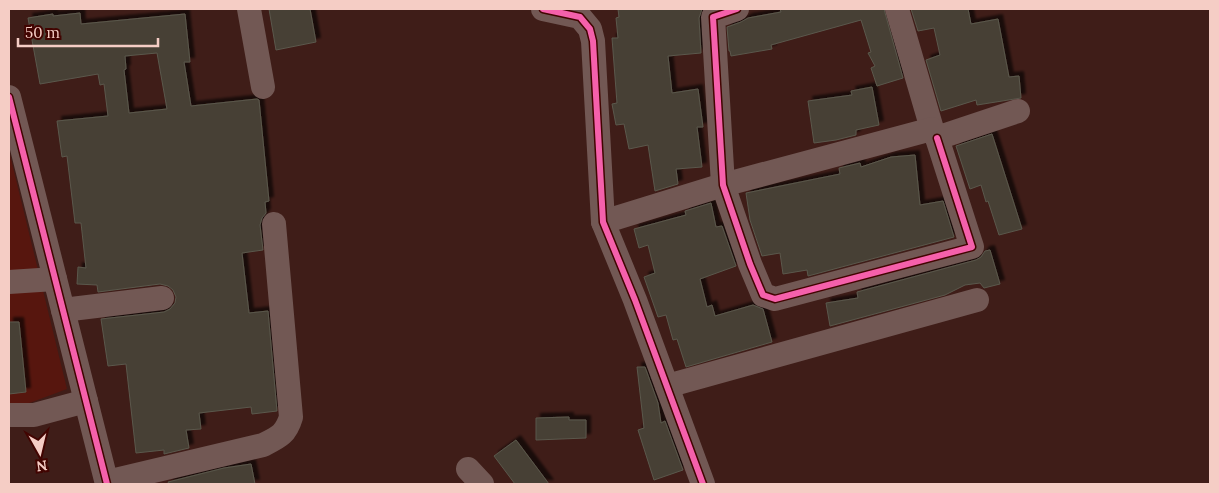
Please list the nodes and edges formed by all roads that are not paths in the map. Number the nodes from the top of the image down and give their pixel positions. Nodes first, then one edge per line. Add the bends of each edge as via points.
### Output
1 (249, 9) edge
2 (543, 9) edge
3 (737, 9) edge
4 (897, 9) edge
5 (263, 87) dead end
6 (9, 97) edge
7 (1018, 111) dead end
8 (934, 133) junction
9 (723, 185) junction
10 (603, 222) junction
11 (274, 224) dead end
12 (55, 279) junction
13 (9, 282) edge
14 (162, 298) dead end
15 (977, 300) dead end
16 (63, 310) junction
17 (667, 386) junction
18 (86, 401) junction
19 (9, 415) edge
20 (107, 483) edge
21 (703, 484) edge

1 - 5 street
2 - 10 street via 580,17 590,29 594,41
3 - 9 street via 713,17
4 - 8 street
6 - 12 street
7 - 8 street
8 - 9 street
8 - 9 street via 972,247 775,299 763,295
9 - 10 street
10 - 17 street
11 - 20 street via 292,417 287,429 263,445
12 - 13 street
12 - 16 street
14 - 16 street
15 - 17 street
16 - 18 street
17 - 21 street
18 - 19 street via 34,415
18 - 20 street

